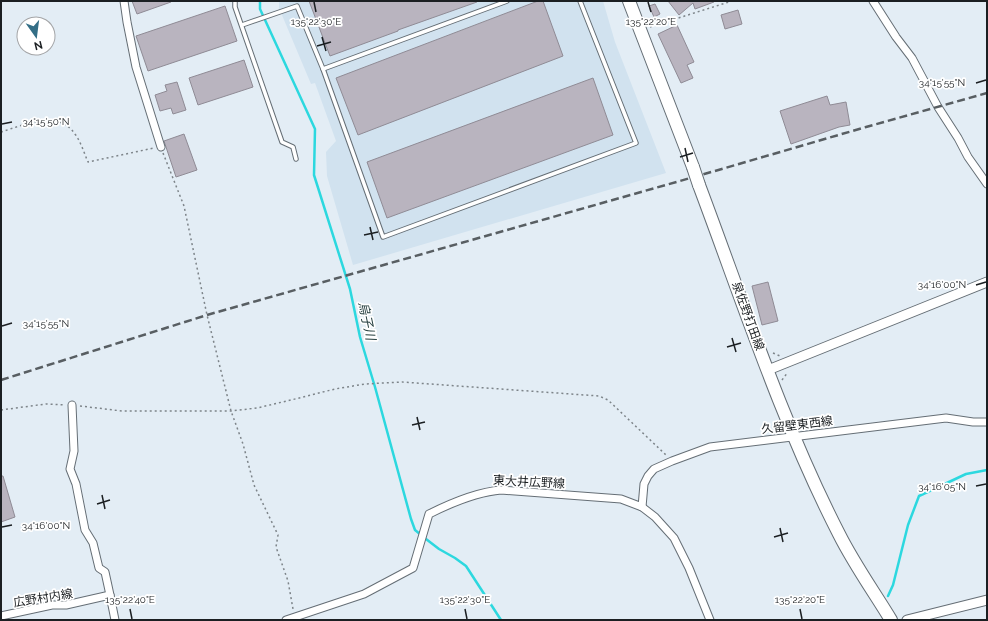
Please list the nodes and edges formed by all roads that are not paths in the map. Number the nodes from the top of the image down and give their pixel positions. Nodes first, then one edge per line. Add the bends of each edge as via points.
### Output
1 (124, 1) edge
2 (235, 1) edge
3 (295, 1) edge
4 (507, 1) edge
5 (580, 1) edge
6 (629, 1) edge
7 (874, 1) edge
8 (297, 6) junction
9 (242, 25) junction
10 (323, 69) junction
11 (161, 147) road end
12 (296, 160) dead end
13 (987, 184) edge
14 (987, 282) edge
15 (768, 370) junction
16 (72, 405) road end
17 (987, 422) edge
18 (795, 437) junction
19 (642, 507) junction
20 (110, 595) junction
21 (987, 600) edge
22 (1, 616) edge
23 (115, 620) edge
24 (286, 620) edge
25 (710, 620) edge
26 (891, 620) edge
27 (907, 620) edge

1 - 11 street via 136,67
2 - 9 lane
3 - 8 lane
4 - 10 lane
5 - 10 lane via 636,143 383,237
6 - 15 main road, 泉佐野打田線, bridge
7 - 13 street via 912,58 938,107
8 - 9 lane
8 - 10 lane
9 - 12 lane via 282,142 293,147
14 - 15 street
15 - 18 main road, 泉佐野打田線
16 - 20 street via 74,451 70,469 76,484 85,530 93,543 100,568 105,572
17 - 18 street, 久留壁東西線 via 946,418
18 - 19 street, 久留壁東西線 via 710,447 654,469 644,484
18 - 26 main road, 泉佐野打田線 via 840,534
19 - 24 street, 東大井広野線 via 621,499 487,491 429,514 413,568 364,594
19 - 25 street, 東大井広野線 via 656,517 674,538 690,568
20 - 22 street, 広野村内線
20 - 23 street
21 - 27 street

